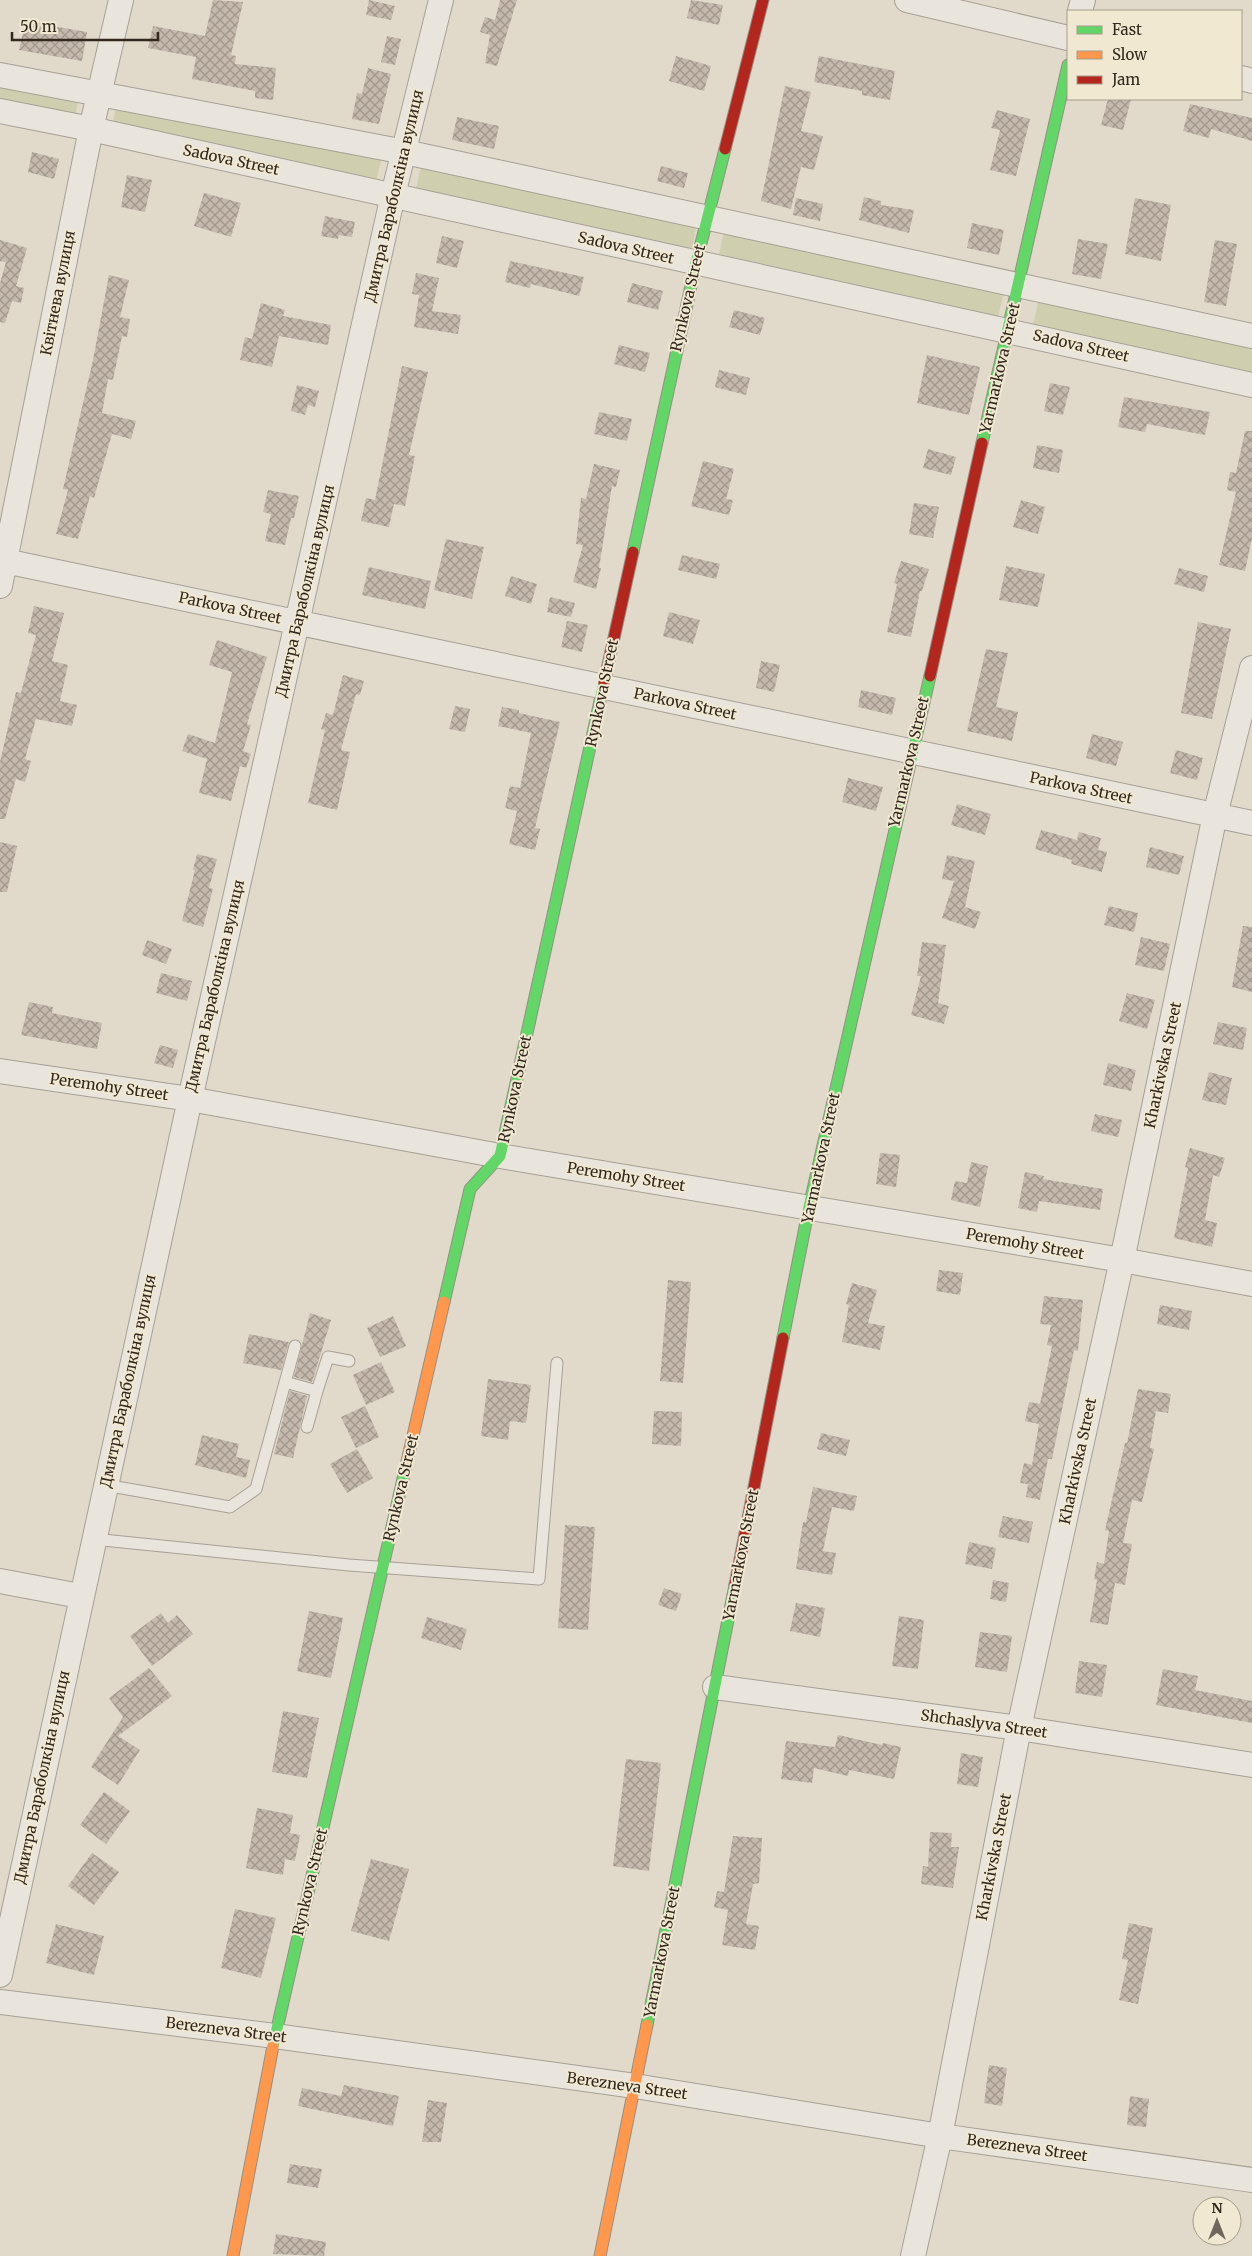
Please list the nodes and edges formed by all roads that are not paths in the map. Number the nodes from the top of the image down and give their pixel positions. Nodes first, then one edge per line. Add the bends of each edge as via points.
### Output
1 (121, 0) edge
2 (441, 0) edge
3 (763, 0) edge
4 (907, 0) edge
5 (1067, 38) edge
6 (1067, 69) edge
7 (0, 74) edge
8 (99, 93) junction
9 (0, 111) edge
10 (90, 129) junction
11 (405, 152) junction
12 (393, 195) junction
13 (706, 218) junction
14 (696, 264) junction
15 (1019, 285) junction
16 (1008, 330) junction
17 (1252, 336) edge
18 (1252, 385) edge
19 (3, 561) edge
20 (0, 586) edge
21 (298, 622) junction
22 (1252, 668) edge
23 (603, 686) junction
24 (911, 753) junction
25 (1215, 815) junction
26 (1252, 823) edge
27 (0, 1071) edge
28 (190, 1099) junction
29 (500, 1156) junction
30 (809, 1208) junction
31 (1122, 1260) junction
32 (1252, 1284) edge
33 (295, 1346) dead end
34 (349, 1361) dead end
35 (557, 1362) dead end
36 (285, 1382) junction
37 (317, 1391) junction
38 (306, 1427) dead end
39 (105, 1485) junction
40 (93, 1539) junction
41 (383, 1568) junction
42 (0, 1581) edge
43 (80, 1596) junction
44 (716, 1687) junction
45 (1019, 1728) junction
46 (1252, 1765) edge
47 (0, 1975) edge
48 (0, 2002) edge
49 (275, 2036) junction
50 (635, 2086) junction
51 (940, 2136) junction
52 (1252, 2180) edge
53 (233, 2256) edge
54 (600, 2256) edge
55 (913, 2256) edge

1 - 8 street, Квітнева вулиця
2 - 11 street, Дмитра Бараболкіна вулиця
3 - 13 street, Rynkova Street
4 - 5 street
6 - 15 street, Yarmarkova Street
7 - 8 street
8 - 10 street, Квітнева вулиця
8 - 11 street
9 - 10 street, Sadova Street
10 - 12 street, Sadova Street
10 - 19 street, Квітнева вулиця
11 - 12 street, Дмитра Бараболкіна вулиця
11 - 13 street
12 - 14 street, Sadova Street
12 - 21 street, Дмитра Бараболкіна вулиця
13 - 14 street, Rynkova Street
13 - 15 street
14 - 16 street, Sadova Street
14 - 23 street, Rynkova Street
15 - 16 street, Yarmarkova Street
15 - 17 street
16 - 18 street, Sadova Street
16 - 24 street, Yarmarkova Street
19 - 20 street, Квітнева вулиця
19 - 21 street, Parkova Street
21 - 23 street, Parkova Street
21 - 28 street, Дмитра Бараболкіна вулиця
22 - 25 street, Kharkivska Street
23 - 24 street, Parkova Street
23 - 29 street, Rynkova Street
24 - 25 street, Parkova Street
24 - 30 street, Yarmarkova Street
25 - 26 street, Parkova Street
25 - 31 street, Kharkivska Street
27 - 28 street, Peremohy Street
28 - 29 street, Peremohy Street
28 - 39 street, Дмитра Бараболкіна вулиця
29 - 30 street, Peremohy Street
29 - 41 street, Rynkova Street via 470,1189
30 - 31 street, Peremohy Street
30 - 44 street, Yarmarkova Street
31 - 32 street, Peremohy Street
31 - 45 street, Kharkivska Street
33 - 36 lane
34 - 37 lane via 328,1357
35 - 41 lane via 539,1579
36 - 37 lane
36 - 39 lane via 256,1489 230,1507
37 - 38 lane
39 - 40 street, Дмитра Бараболкіна вулиця
40 - 41 lane
40 - 43 street, Дмитра Бараболкіна вулиця
41 - 49 street, Rynkova Street
42 - 43 street
43 - 47 street, Дмитра Бараболкіна вулиця
44 - 45 street, Shchaslyva Street
44 - 50 street, Yarmarkova Street
45 - 46 street, Shchaslyva Street
45 - 51 street, Kharkivska Street
48 - 49 street, Berezneva Street
49 - 50 street, Berezneva Street
49 - 53 street, Rynkova Street
50 - 51 street, Berezneva Street
50 - 54 street, Yarmarkova Street
51 - 52 street, Berezneva Street
51 - 55 street, Kharkivska Street

